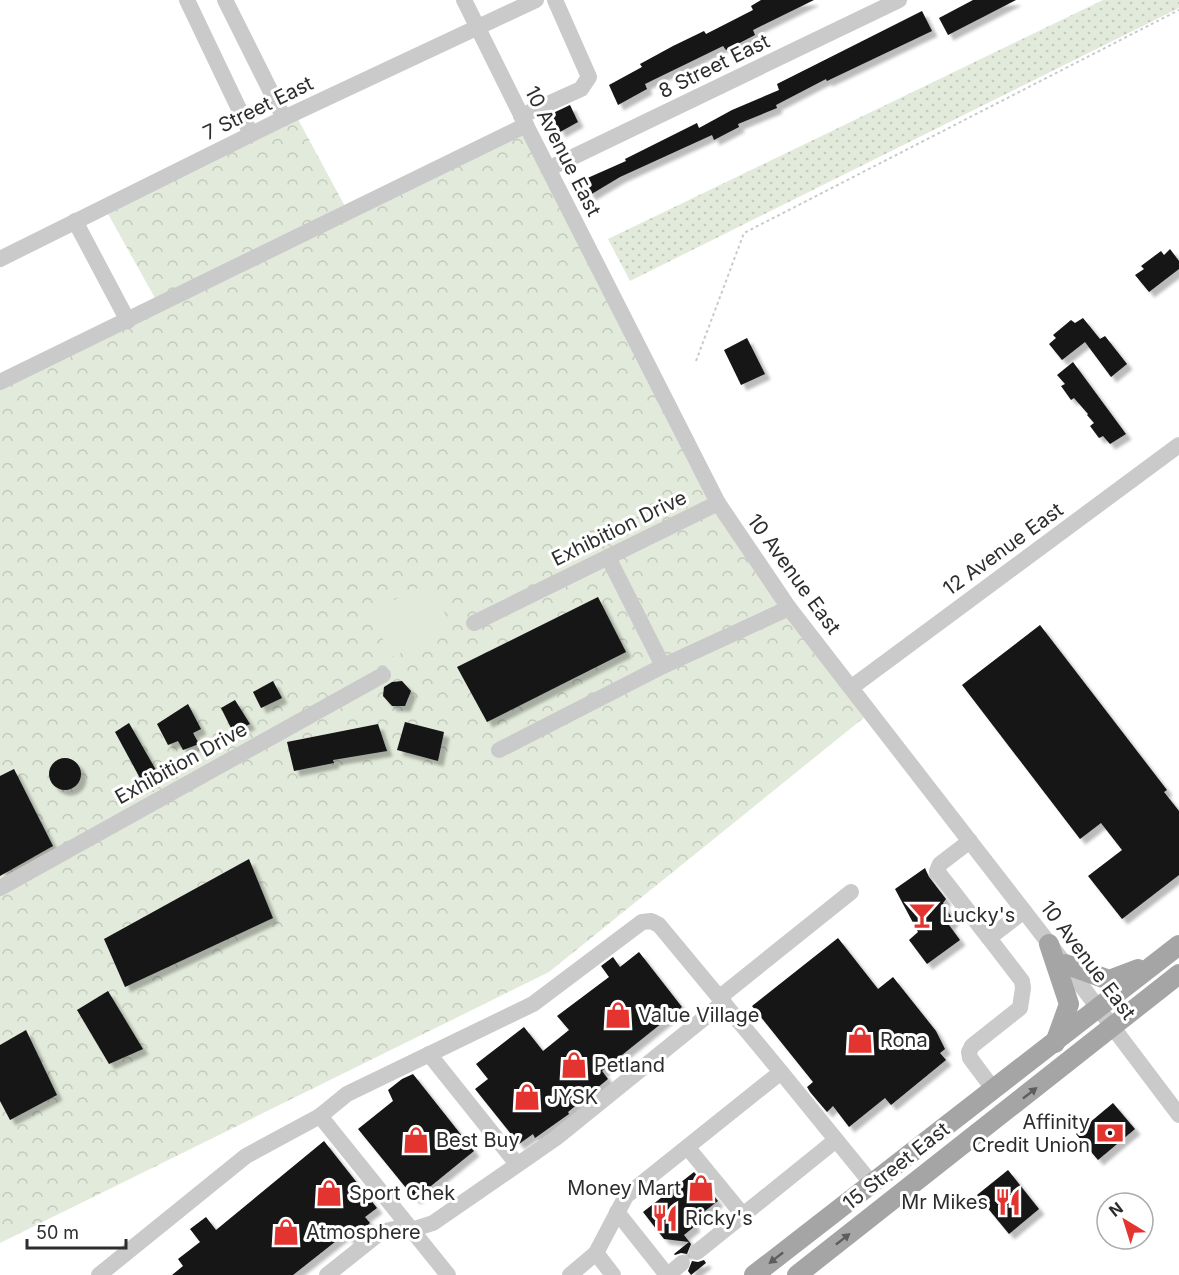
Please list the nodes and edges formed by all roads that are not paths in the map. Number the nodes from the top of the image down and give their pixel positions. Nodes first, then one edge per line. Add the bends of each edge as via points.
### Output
1 (188, 0) edge
2 (225, 0) edge
3 (464, 0) edge
4 (536, 0) edge
5 (555, 0) edge
6 (899, 0) edge
7 (478, 27) junction
8 (284, 118) junction
9 (523, 121) junction
10 (251, 134) junction
11 (548, 169) junction
12 (75, 221) junction
13 (0, 259) edge
14 (128, 321) junction
15 (0, 382) edge
16 (1179, 446) edge
17 (718, 503) junction
18 (608, 557) junction
19 (789, 608) junction
20 (474, 623) dead end
21 (663, 666) junction
22 (383, 675) dead end
23 (852, 687) junction
24 (499, 750) dead end
25 (970, 841) junction
26 (0, 888) edge
27 (851, 892) dead end
28 (1024, 911) junction
29 (989, 938) junction
30 (1049, 944) junction
31 (1179, 945) edge
32 (1158, 962) junction
33 (1065, 964) junction
34 (1179, 974) edge
35 (722, 1000) junction
36 (1098, 1008) junction
37 (1113, 1027) junction
38 (1055, 1043) junction
39 (429, 1054) junction
40 (782, 1072) junction
41 (994, 1090) junction
42 (1179, 1115) edge
43 (320, 1116) junction
44 (836, 1140) junction
45 (688, 1148) junction
46 (517, 1164) junction
47 (872, 1184) junction
48 (617, 1212) junction
49 (743, 1215) junction
50 (411, 1230) junction
51 (697, 1252) dead end
52 (596, 1253) junction
53 (682, 1263) dead end
54 (606, 1272) edge
55 (99, 1275) edge
56 (327, 1275) edge
57 (448, 1275) edge
58 (570, 1275) edge
59 (668, 1275) edge
60 (754, 1275) edge
61 (797, 1275) edge

1 - 10 street
2 - 8 street
3 - 7 street, 10 Avenue East
4 - 7 street, 7 Street East
5 - 9 street via 589,77 581,89
6 - 11 street, 8 Street East
7 - 8 street, 7 Street East
7 - 9 street, 10 Avenue East
8 - 10 street, 7 Street East
9 - 11 street, 10 Avenue East
9 - 14 street
10 - 12 street, 7 Street East
11 - 17 street, 10 Avenue East
12 - 13 street, 7 Street East
12 - 14 street
14 - 15 street
16 - 23 street, 12 Avenue East
17 - 18 street, Exhibition Drive
17 - 19 street, 10 Avenue East
18 - 20 street, Exhibition Drive
18 - 21 street
19 - 21 street
19 - 23 street, 10 Avenue East
21 - 24 street
22 - 26 street, Exhibition Drive
23 - 25 street, 10 Avenue East
25 - 28 street, 10 Avenue East
25 - 29 street via 940,864 937,871
27 - 35 street
28 - 29 street
28 - 30 street, 10 Avenue East
29 - 41 street via 1022,981 1023,988 1016,1013 969,1052 969,1058
30 - 33 street, 10 Avenue East
30 - 38 main road via 1069,1004
31 - 32 main road, 15 Street East
32 - 33 main road via 1109,980
32 - 36 main road, 15 Street East
33 - 36 street, 10 Avenue East
34 - 37 main road, 15 Street East
35 - 39 street via 659,925 642,922 533,1004
35 - 40 street
35 - 46 street via 556,1138
36 - 37 street, 10 Avenue East
36 - 38 main road, 15 Street East
37 - 42 street, 10 Avenue East
61 -> 37 main road, 15 Street East
38 - 41 main road, 15 Street East
39 - 43 street via 346,1094
39 - 46 street
40 - 44 street
40 - 45 street
41 - 47 main road, 15 Street East
43 - 50 street
43 - 55 street via 246,1156
44 - 47 street
44 - 49 street
45 - 48 street via 626,1196
45 - 49 street
46 - 50 street via 433,1223
47 -> 60 main road, 15 Street East
48 - 52 street
48 - 59 street
49 - 51 street
50 - 56 street via 381,1232
50 - 57 street
52 - 54 street
52 - 58 street
53 - 59 street

